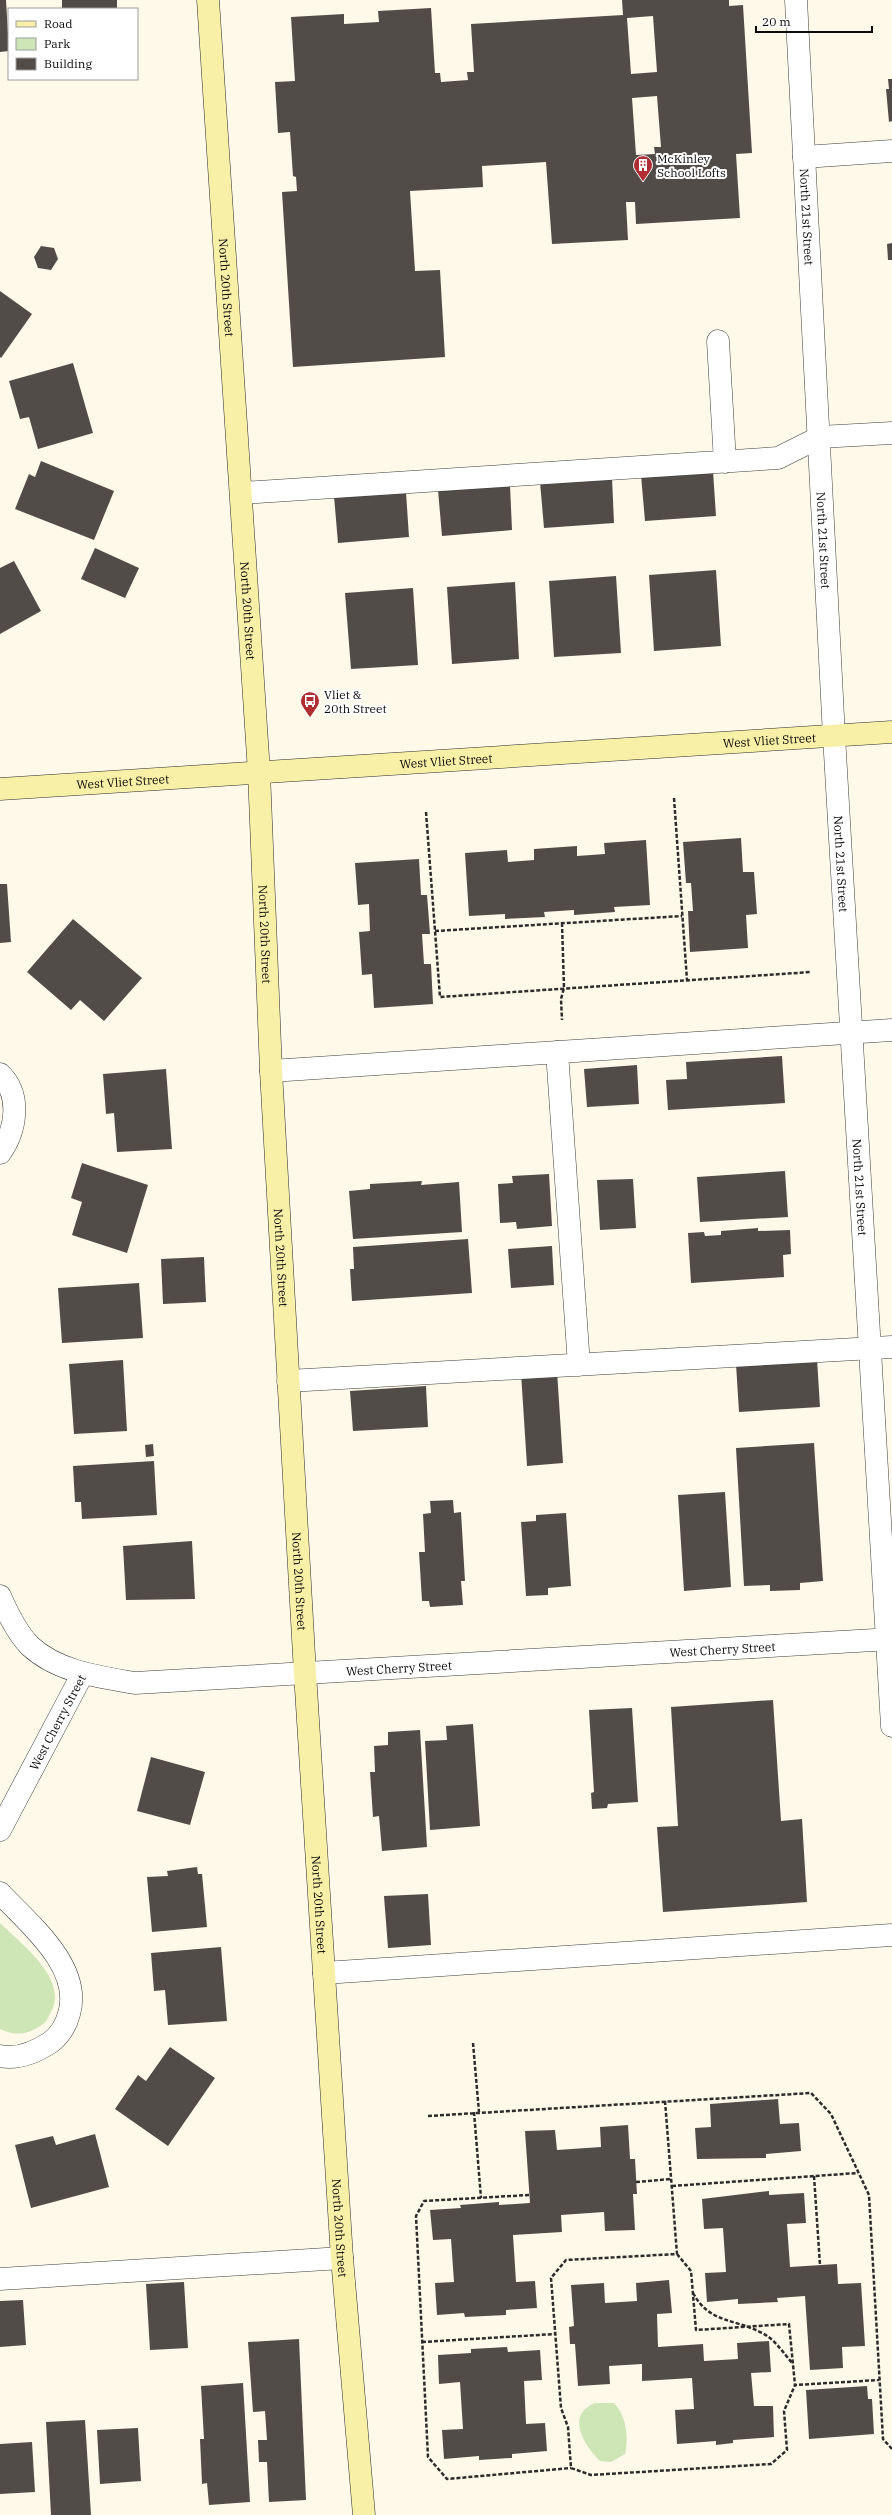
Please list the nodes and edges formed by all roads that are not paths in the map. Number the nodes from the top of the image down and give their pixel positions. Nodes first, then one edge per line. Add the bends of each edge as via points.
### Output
1 (208, 0) edge
2 (796, 0) edge
3 (892, 151) edge
4 (804, 157) junction
5 (718, 341) dead end
6 (892, 433) edge
7 (820, 437) junction
8 (725, 462) junction
9 (241, 493) junction
10 (892, 732) edge
11 (834, 736) junction
12 (259, 772) junction
13 (0, 789) edge
14 (892, 1030) edge
15 (852, 1032) junction
16 (560, 1052) junction
17 (271, 1071) junction
18 (0, 1074) edge
19 (0, 1153) edge
20 (892, 1346) edge
21 (870, 1348) junction
22 (579, 1365) junction
23 (288, 1381) junction
24 (0, 1596) edge
25 (889, 1640) edge
26 (83, 1673) junction
27 (305, 1673) junction
28 (892, 1726) edge
29 (0, 1830) edge
30 (0, 1893) edge
31 (892, 1935) edge
32 (324, 1973) junction
33 (0, 2056) edge
34 (342, 2258) junction
35 (0, 2279) edge
36 (364, 2515) edge

1 - 9 main road, North 20th Street
2 - 4 street, North 21st Street
3 - 4 street
4 - 7 street, North 21st Street
5 - 8 street
6 - 7 street
7 - 8 street via 778,458
7 - 11 street, North 21st Street
8 - 9 street
9 - 12 main road, North 20th Street
10 - 11 main road, West Vliet Street
11 - 12 main road, West Vliet Street
11 - 15 street, North 21st Street
12 - 13 main road, West Vliet Street
12 - 17 main road, North 20th Street
14 - 15 street
15 - 16 street
15 - 21 street, North 21st Street
16 - 17 street
16 - 22 street
17 - 23 main road, North 20th Street
18 - 19 street via 12,1094 15,1115 11,1135
20 - 21 street
21 - 22 street
21 - 25 street, North 21st Street
22 - 23 street
23 - 27 main road, North 20th Street
24 - 26 street via 30,1645 49,1659
25 - 27 street, West Cherry Street
25 - 28 street, North 21st Street
26 - 27 street, West Cherry Street via 135,1683
26 - 29 street, West Cherry Street
27 - 32 main road, North 20th Street
30 - 33 street via 64,1967 71,1986 72,2006 66,2024 55,2039 39,2051 21,2056
31 - 32 street
32 - 34 main road, North 20th Street
34 - 35 street
34 - 36 main road, North 20th Street

